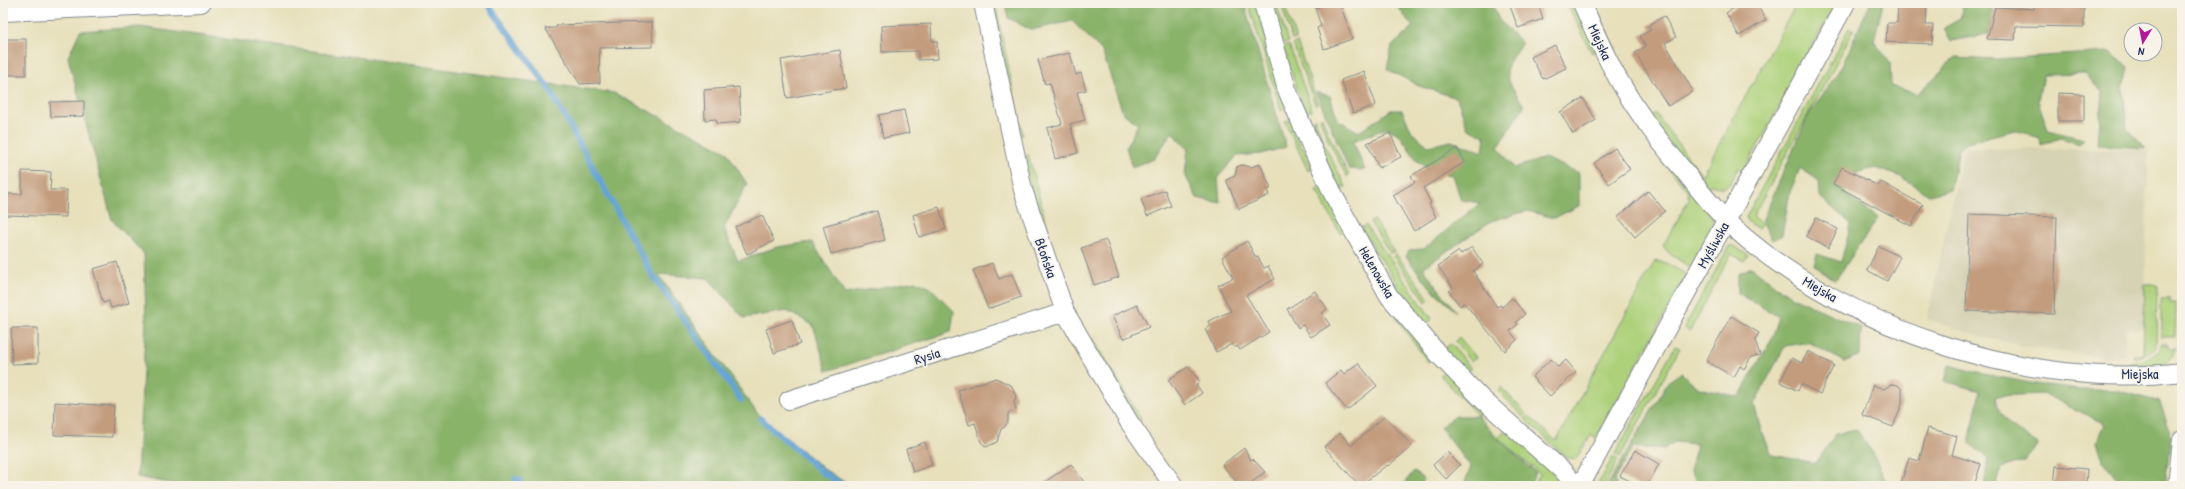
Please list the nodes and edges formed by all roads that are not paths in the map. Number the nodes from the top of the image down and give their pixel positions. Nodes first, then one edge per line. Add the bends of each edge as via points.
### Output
1 (201, 3) edge
2 (984, 3) edge
3 (1263, 3) edge
4 (1582, 3) edge
5 (1846, 3) edge
6 (3, 12) edge
7 (1727, 220) junction
8 (1065, 312) junction
9 (2182, 372) edge
10 (789, 400) dead end
11 (2182, 440) edge
12 (1174, 486) edge
13 (1576, 486) edge
14 (1580, 486) edge
15 (2177, 486) edge

1 - 6 street
2 - 8 street, Błońska via 1023,190
3 - 13 street, Helenowska via 1287,90 1334,196 1389,296 1440,356 1482,399 1564,472
4 - 7 street, Miejska via 1608,60 1631,101 1679,164
5 - 7 street, Myśliwska
7 - 9 street, Miejska via 1774,260 1830,295 1898,328 1958,350 2069,372
7 - 14 street, Myśliwska
8 - 10 street, Rysia
8 - 12 street, Błońska via 1129,422
11 - 15 street

